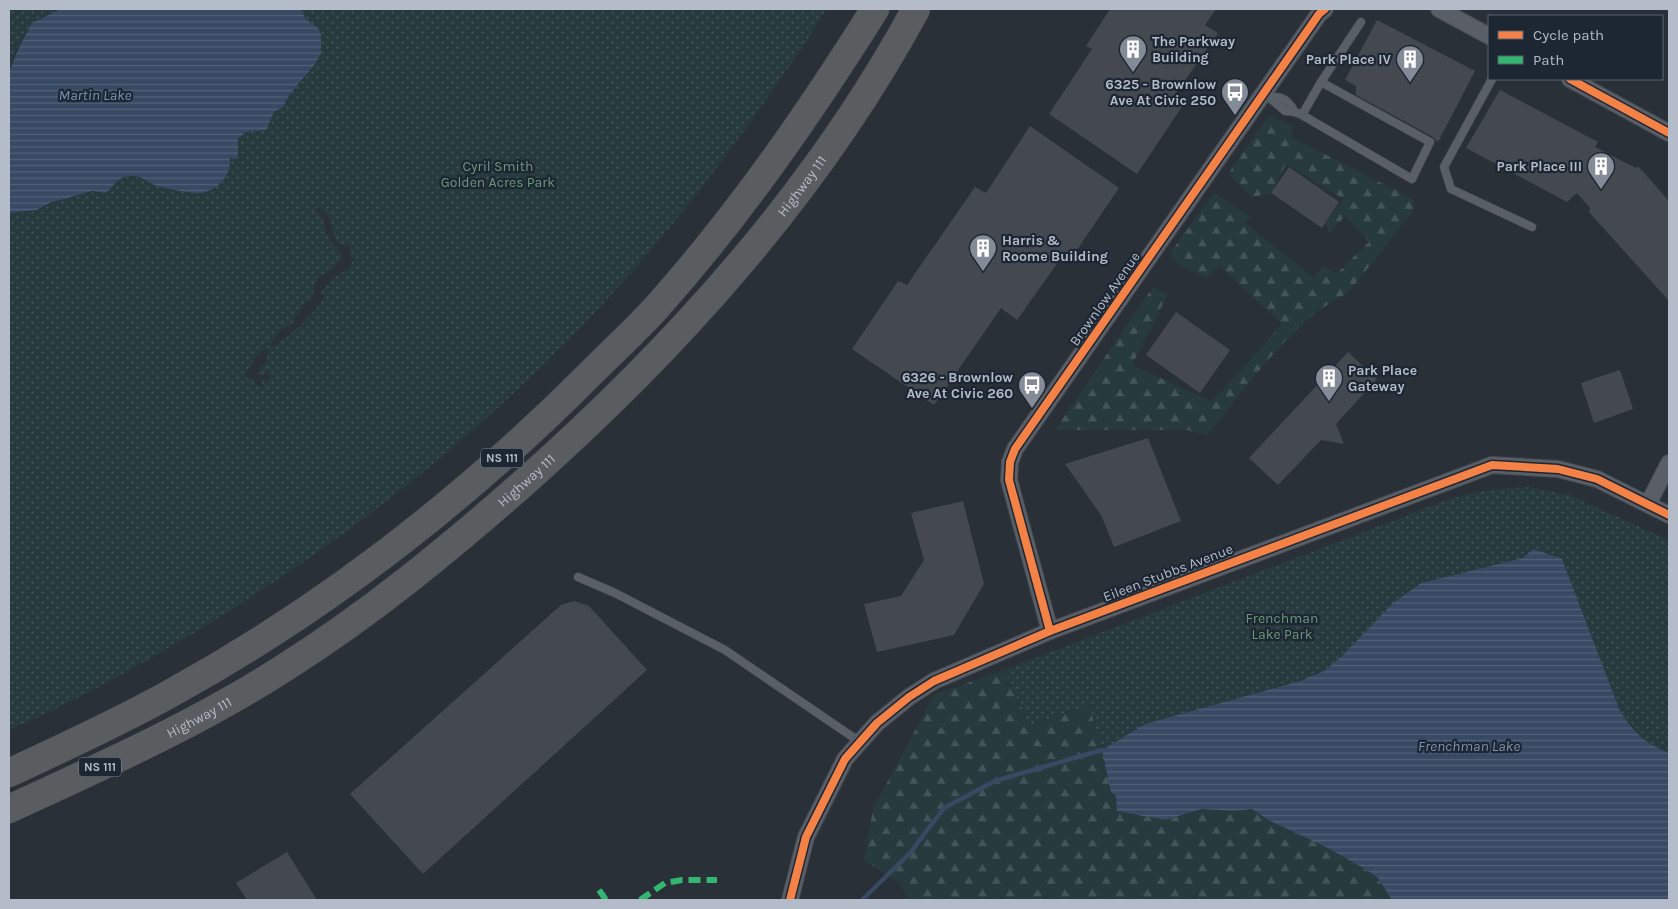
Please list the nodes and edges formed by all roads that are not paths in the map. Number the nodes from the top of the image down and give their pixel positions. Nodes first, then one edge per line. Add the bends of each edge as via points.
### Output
1 (875, 9) edge
2 (916, 9) edge
3 (926, 9) edge
4 (1325, 9) edge
5 (1439, 9) edge
6 (1361, 22) dead end
7 (1488, 35) edge
8 (887, 63) junction
9 (1491, 80) edge
10 (1572, 80) edge
11 (1321, 82) junction
12 (1268, 95) junction
13 (1299, 113) junction
14 (1669, 133) edge
15 (1532, 227) dead end
16 (1669, 463) edge
17 (1648, 504) junction
18 (1669, 515) edge
19 (578, 577) dead end
20 (1050, 631) junction
21 (190, 722) junction
22 (860, 742) junction
23 (9, 773) edge
24 (9, 809) edge
25 (9, 828) edge
26 (790, 900) edge

1 - 23 highway, NS 111 via 829,82 723,229 654,310 502,458 356,574 263,638 173,692
2 - 8 highway, Highway 111 / NS 111
3 - 8 highway
4 - 12 street, Brownlow Avenue
5 - 7 street
6 - 11 lane
8 - 21 highway, Highway 111 / NS 111 via 814,171 761,239 642,372 570,442 453,545 370,608 284,668
9 - 15 lane via 1444,167 1451,189
10 - 14 street
11 - 13 lane
11 - 13 lane via 1430,142 1412,179
12 - 13 lane via 1285,111
12 - 20 street, Brownlow Avenue via 1016,449 1010,462 1012,496
16 - 17 street
17 - 18 street, Eileen Stubbs Avenue
17 - 20 street, Eileen Stubbs Avenue via 1597,479 1558,468 1492,465
19 - 22 lane via 725,650
20 - 22 street, Eileen Stubbs Avenue via 934,680 877,723
21 - 24 highway, Highway 111 / NS 111
21 - 25 highway via 104,783
22 - 26 street, Eileen Stubbs Avenue via 845,759 806,837

